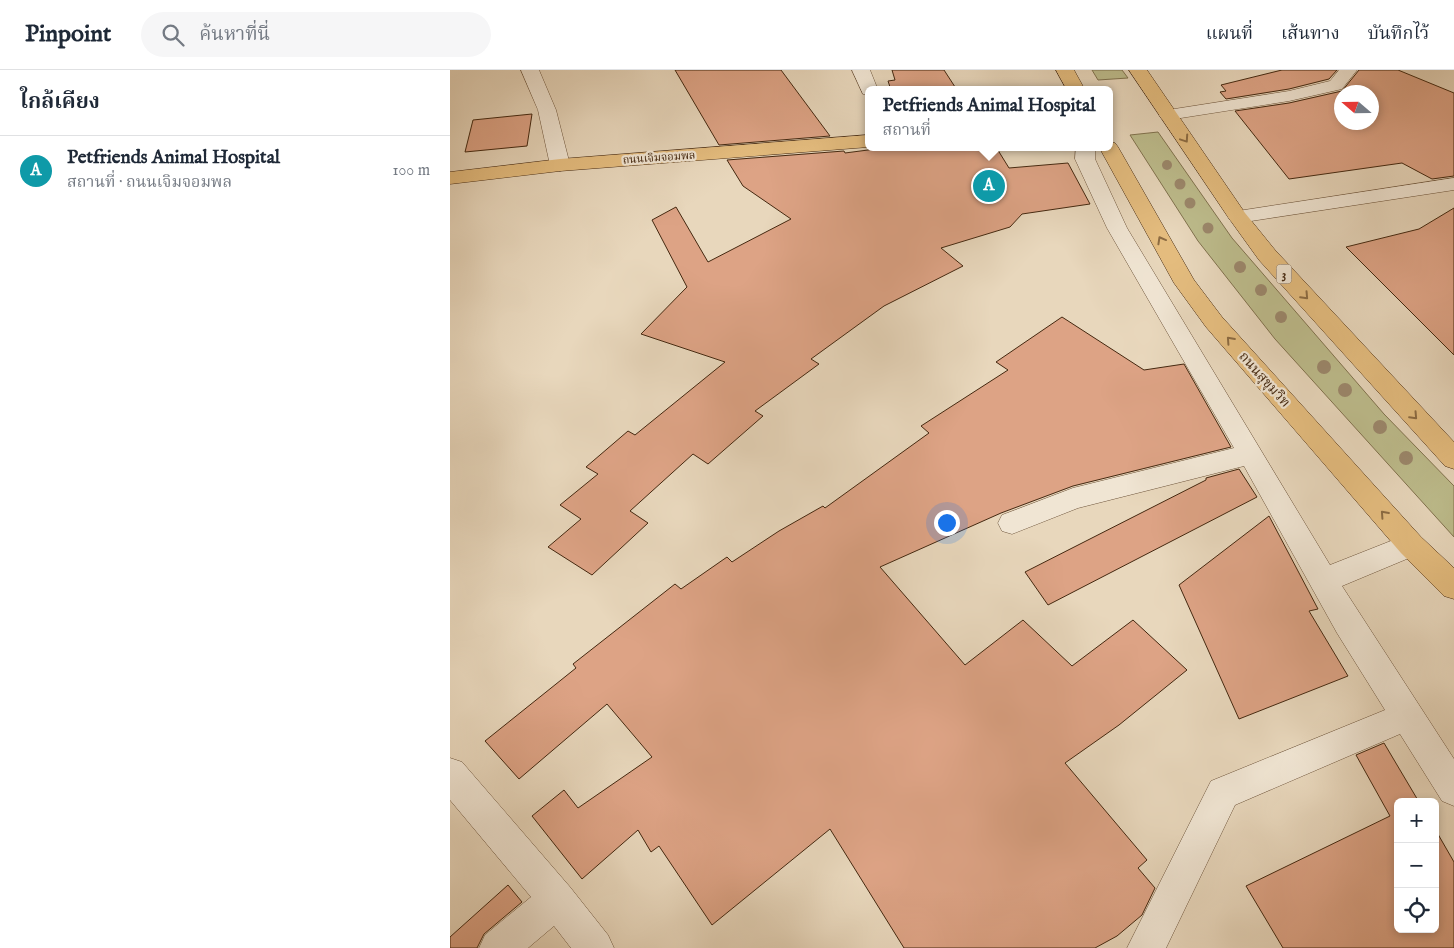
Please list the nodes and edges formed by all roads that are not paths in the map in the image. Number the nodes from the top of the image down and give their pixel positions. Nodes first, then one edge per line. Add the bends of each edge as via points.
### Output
1 (530, 70) edge
2 (861, 70) edge
3 (1065, 70) edge
4 (1138, 70) edge
5 (1348, 70) edge
6 (868, 86) edge
7 (1074, 86) edge
8 (1168, 115) junction
9 (865, 141) edge
10 (1086, 151) edge
11 (1110, 151) edge
12 (560, 165) junction
13 (450, 178) edge
14 (1454, 184) edge
15 (1238, 217) junction
16 (1184, 282) junction
17 (1152, 287) junction
18 (1251, 454) junction
19 (1454, 459) edge
20 (1012, 523) dead end
21 (1411, 544) junction
22 (1324, 581) junction
23 (1454, 587) edge
24 (1407, 716) junction
25 (450, 774) edge
26 (1454, 789) edge
27 (557, 900) junction
28 (498, 948) edge
29 (595, 948) edge
30 (1146, 948) edge

1 - 12 street via 548,110
2 - 6 street
3 - 7 main road
4 - 8 main road, 3
5 - 8 street via 1336,86
8 -> 15 main road, 3
9 - 12 main road, ถนนเจิมจอมพล
10 - 17 street via 1085,159 1113,220
16 -> 11 main road, ถนนสุขุมวิท
12 - 13 main road, ถนนเจิมจอมพล
14 - 15 street
15 -> 19 main road, 3 via 1268,255
16 - 17 street
21 -> 16 main road, ถนนสุขุมวิท via 1214,322
17 - 18 street
18 - 20 street via 1073,500
18 - 22 street
21 - 22 street
21 - 23 main road, ถนนสุขุมวิท
22 - 24 street
24 - 26 street
24 - 30 street via 1223,793
25 - 27 street
27 - 28 street
27 - 29 street

